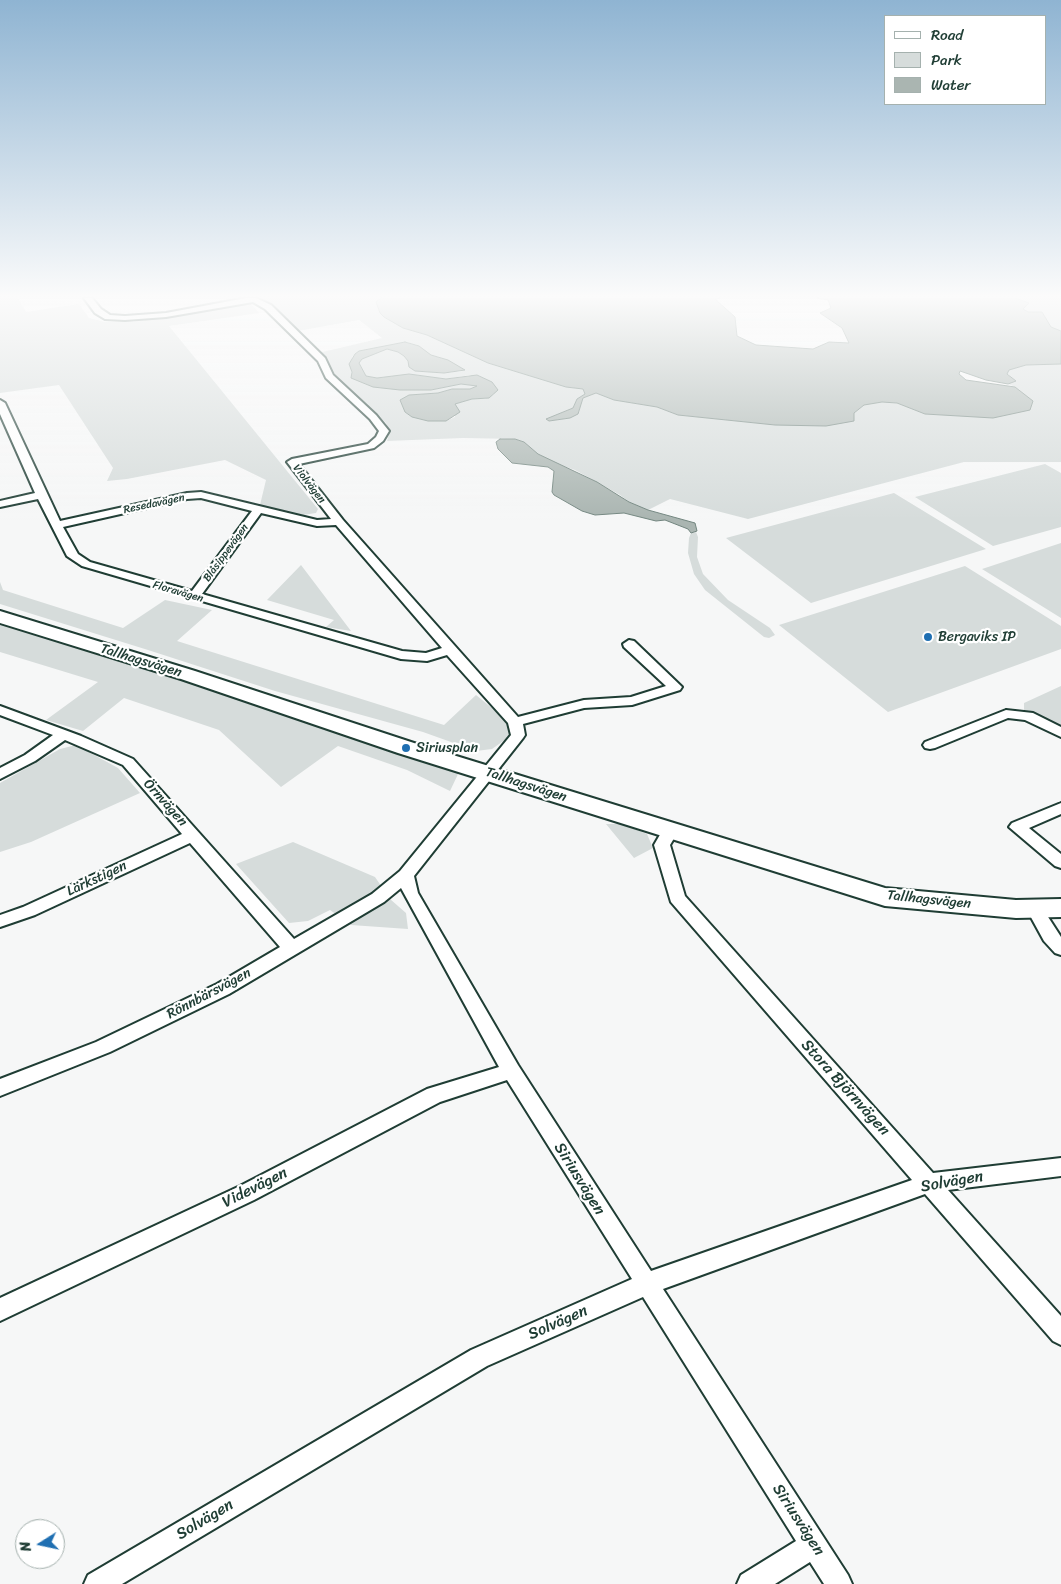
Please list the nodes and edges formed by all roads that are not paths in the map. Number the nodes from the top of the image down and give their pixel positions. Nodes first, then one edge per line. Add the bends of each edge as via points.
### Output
1 (327, 372) edge
2 (0, 403) edge
3 (41, 495) junction
4 (0, 504) edge
5 (258, 510) junction
6 (339, 522) junction
7 (56, 525) junction
8 (194, 596) junction
9 (0, 617) edge
10 (629, 644) dead end
11 (450, 650) junction
12 (0, 710) edge
13 (515, 722) junction
14 (1061, 733) edge
15 (63, 735) junction
16 (930, 745) dead end
17 (487, 773) junction
18 (0, 774) edge
19 (1061, 808) edge
20 (671, 830) junction
21 (193, 835) junction
22 (1061, 862) edge
23 (406, 875) junction
24 (1061, 908) edge
25 (1035, 910) junction
26 (0, 921) edge
27 (292, 948) junction
28 (1061, 948) edge
29 (511, 1071) junction
30 (0, 1088) edge
31 (1061, 1167) edge
32 (930, 1183) junction
33 (646, 1284) junction
34 (0, 1310) edge
35 (1061, 1333) edge
36 (814, 1545) junction
37 (97, 1584) edge
38 (750, 1584) edge
39 (838, 1584) edge

1 - 6 street, Violvägen via 384,431 371,446 292,462
2 - 3 street, Floravägen
3 - 4 street
3 - 7 street, Floravägen
5 - 6 street, Resedavägen via 317,523
5 - 7 street, Resedavägen via 201,495 187,496
5 - 8 street, Blåsippevägen
6 - 11 street, Violvägen
7 - 8 street, Floravägen via 73,556 86,564
8 - 11 street, Floravägen via 401,655 427,657
9 - 17 main road, Tallhagsvägen
10 - 13 street via 675,687 632,701 584,704
11 - 13 street, Violvägen
12 - 15 street, Örnvägen
13 - 17 street via 518,735
14 - 16 street via 1028,716 1006,714
15 - 18 street
15 - 21 street, Örnvägen via 128,762
17 - 20 main road, Tallhagsvägen
17 - 23 street
19 - 22 street via 1017,827
20 - 25 main road, Tallhagsvägen via 885,897
20 - 32 street, Stora Björnvägen via 662,845 677,898
21 - 26 street, Lärkstigen
21 - 27 street, Örnvägen
23 - 27 street, Rönnbärsvägen via 378,898
23 - 29 street, Siriusvägen via 410,893
24 - 25 main road, Tallhagsvägen
25 - 28 street
27 - 30 street, Rönnbärsvägen via 223,989 103,1047
29 - 33 street, Siriusvägen
29 - 34 street, Videvägen via 434,1095 247,1193
31 - 32 street, Solvägen
32 - 33 street, Solvägen
32 - 35 street, Stora Björnvägen
33 - 36 street, Siriusvägen
33 - 37 street, Solvägen via 479,1358
36 - 38 street
36 - 39 street, Siriusvägen

